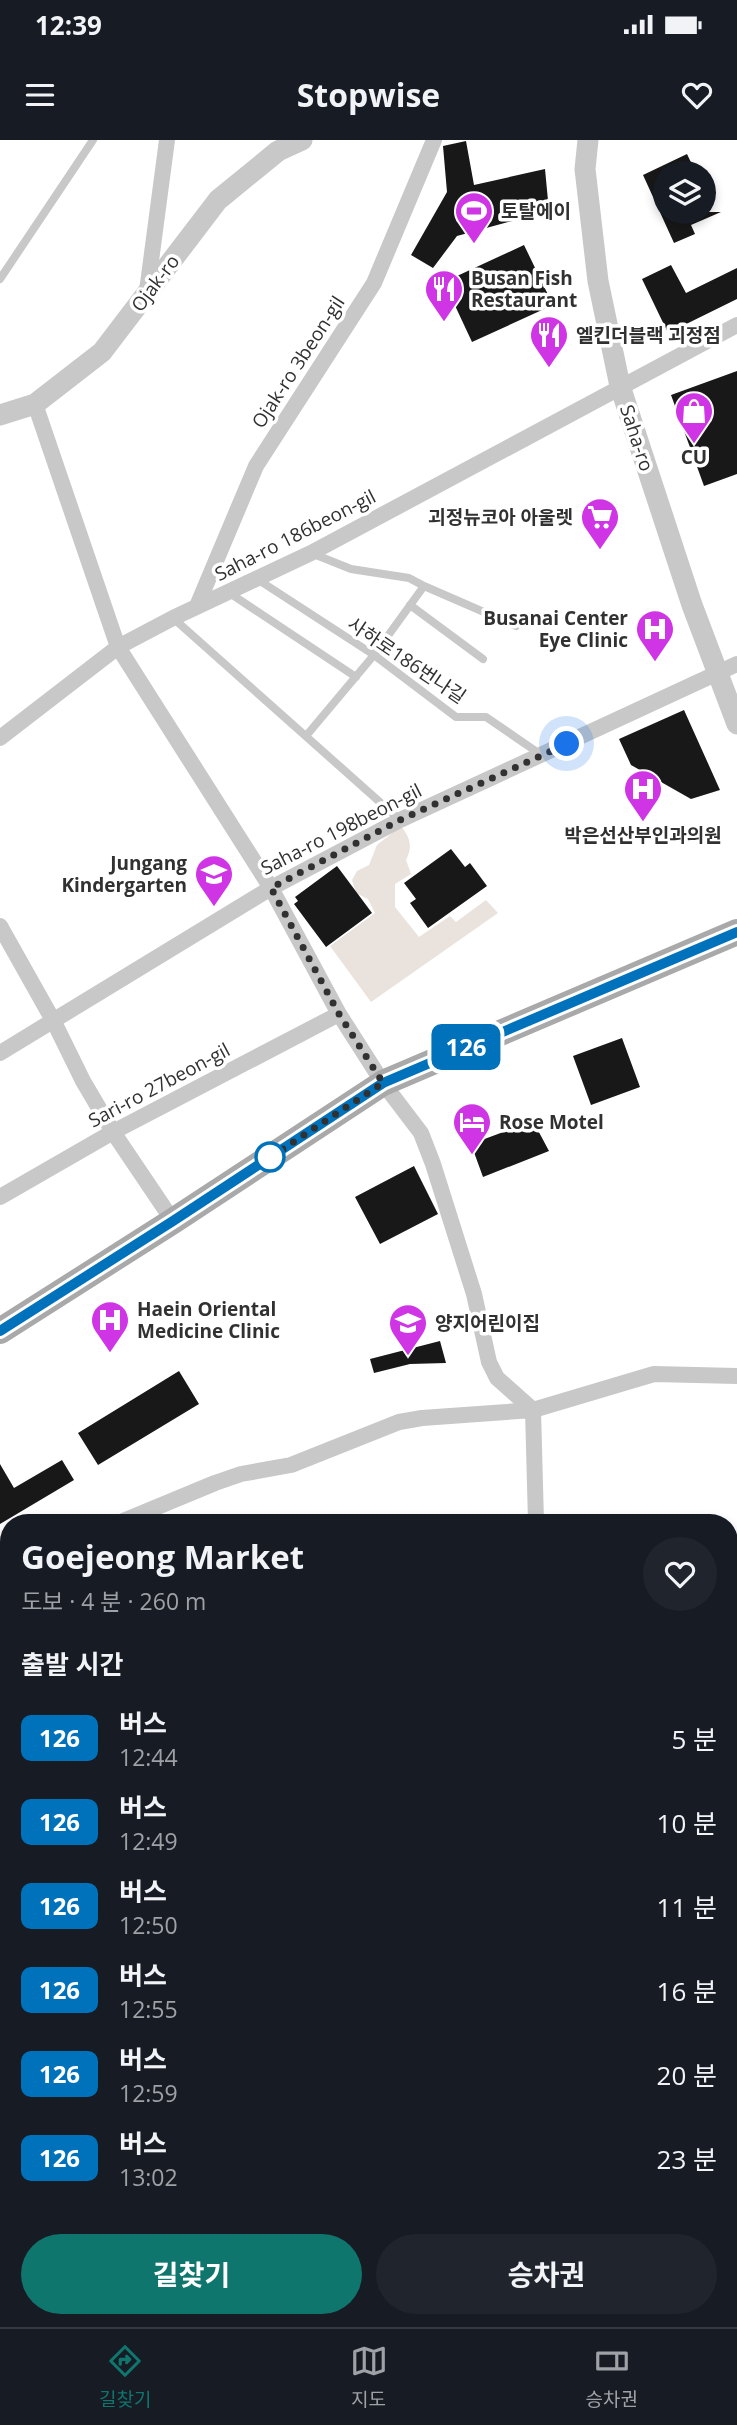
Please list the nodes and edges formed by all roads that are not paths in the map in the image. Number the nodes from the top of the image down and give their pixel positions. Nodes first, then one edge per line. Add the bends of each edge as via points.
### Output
1 (93, 140) edge
2 (167, 140) edge
3 (302, 140) edge
4 (434, 140) edge
5 (588, 140) edge
6 (0, 279) edge
7 (147, 293) junction
8 (737, 325) edge
9 (620, 386) junction
10 (35, 404) junction
11 (0, 415) edge
12 (312, 553) junction
13 (257, 579) junction
14 (424, 586) junction
15 (228, 592) junction
16 (410, 605) junction
17 (197, 606) junction
18 (173, 618) junction
19 (516, 626) dead end
20 (118, 647) junction
21 (373, 656) junction
22 (483, 659) dead end
23 (737, 664) edge
24 (717, 672) junction
25 (356, 677) junction
26 (737, 724) edge
27 (306, 736) junction
28 (0, 738) edge
29 (542, 756) junction
30 (400, 820) junction
31 (271, 888) junction
32 (0, 926) edge
33 (737, 932) edge
34 (339, 1014) junction
35 (54, 1021) junction
36 (0, 1053) edge
37 (383, 1083) junction
38 (113, 1132) junction
39 (0, 1198) edge
40 (173, 1221) junction
41 (0, 1331) edge
42 (737, 1376) edge
43 (533, 1410) junction
44 (140, 1514) edge
45 (536, 1514) edge

1 - 6 lane
2 - 7 street
3 - 7 street, Ojak-ro via 278,151 218,200
4 - 17 street, Ojak-ro 3beon-gil via 374,284 256,467
5 - 9 street, Saha-ro via 585,169 595,257
7 - 10 street, Ojak-ro via 102,352
8 - 9 street, Saha-ro 186beon-gil
9 - 12 street, Saha-ro 186beon-gil
9 - 24 street, Saha-ro
10 - 11 street, Ojak-ro
10 - 20 street
12 - 13 street, Saha-ro 186beon-gil
12 - 14 lane via 351,569 409,578
13 - 15 street, Saha-ro 186beon-gil
13 - 21 lane, 사하로186번나길
14 - 16 lane
14 - 19 lane
15 - 17 street, Saha-ro 186beon-gil
15 - 25 lane
16 - 21 lane
16 - 22 lane
17 - 18 street, Saha-ro 186beon-gil
18 - 20 street, Saha-ro 186beon-gil
18 - 27 lane
20 - 28 street, Saha-ro 186beon-gil
20 - 31 street
21 - 25 lane
21 - 29 lane, 사하로186번나길 via 457,717 486,717
23 - 24 street, Saha-ro 198beon-gil
24 - 26 street, Saha-ro
24 - 29 street, Saha-ro 198beon-gil
25 - 27 lane
27 - 30 lane
29 - 30 street, Saha-ro 198beon-gil
30 - 31 street, Saha-ro 198beon-gil
31 - 34 street
31 - 35 street, Saha-ro 198beon-gil
32 - 35 street
33 - 37 main road
34 - 37 street
34 - 38 street, Sari-ro 27beon-gil
35 - 36 street, Saha-ro 198beon-gil
35 - 38 street
37 - 40 main road
37 - 43 street via 421,1133 433,1164 474,1294 489,1362 497,1378
38 - 39 street, Sari-ro 27beon-gil
38 - 40 street
40 - 41 main road
42 - 43 street via 654,1374
43 - 44 street via 399,1423 291,1465 215,1483
43 - 45 street

